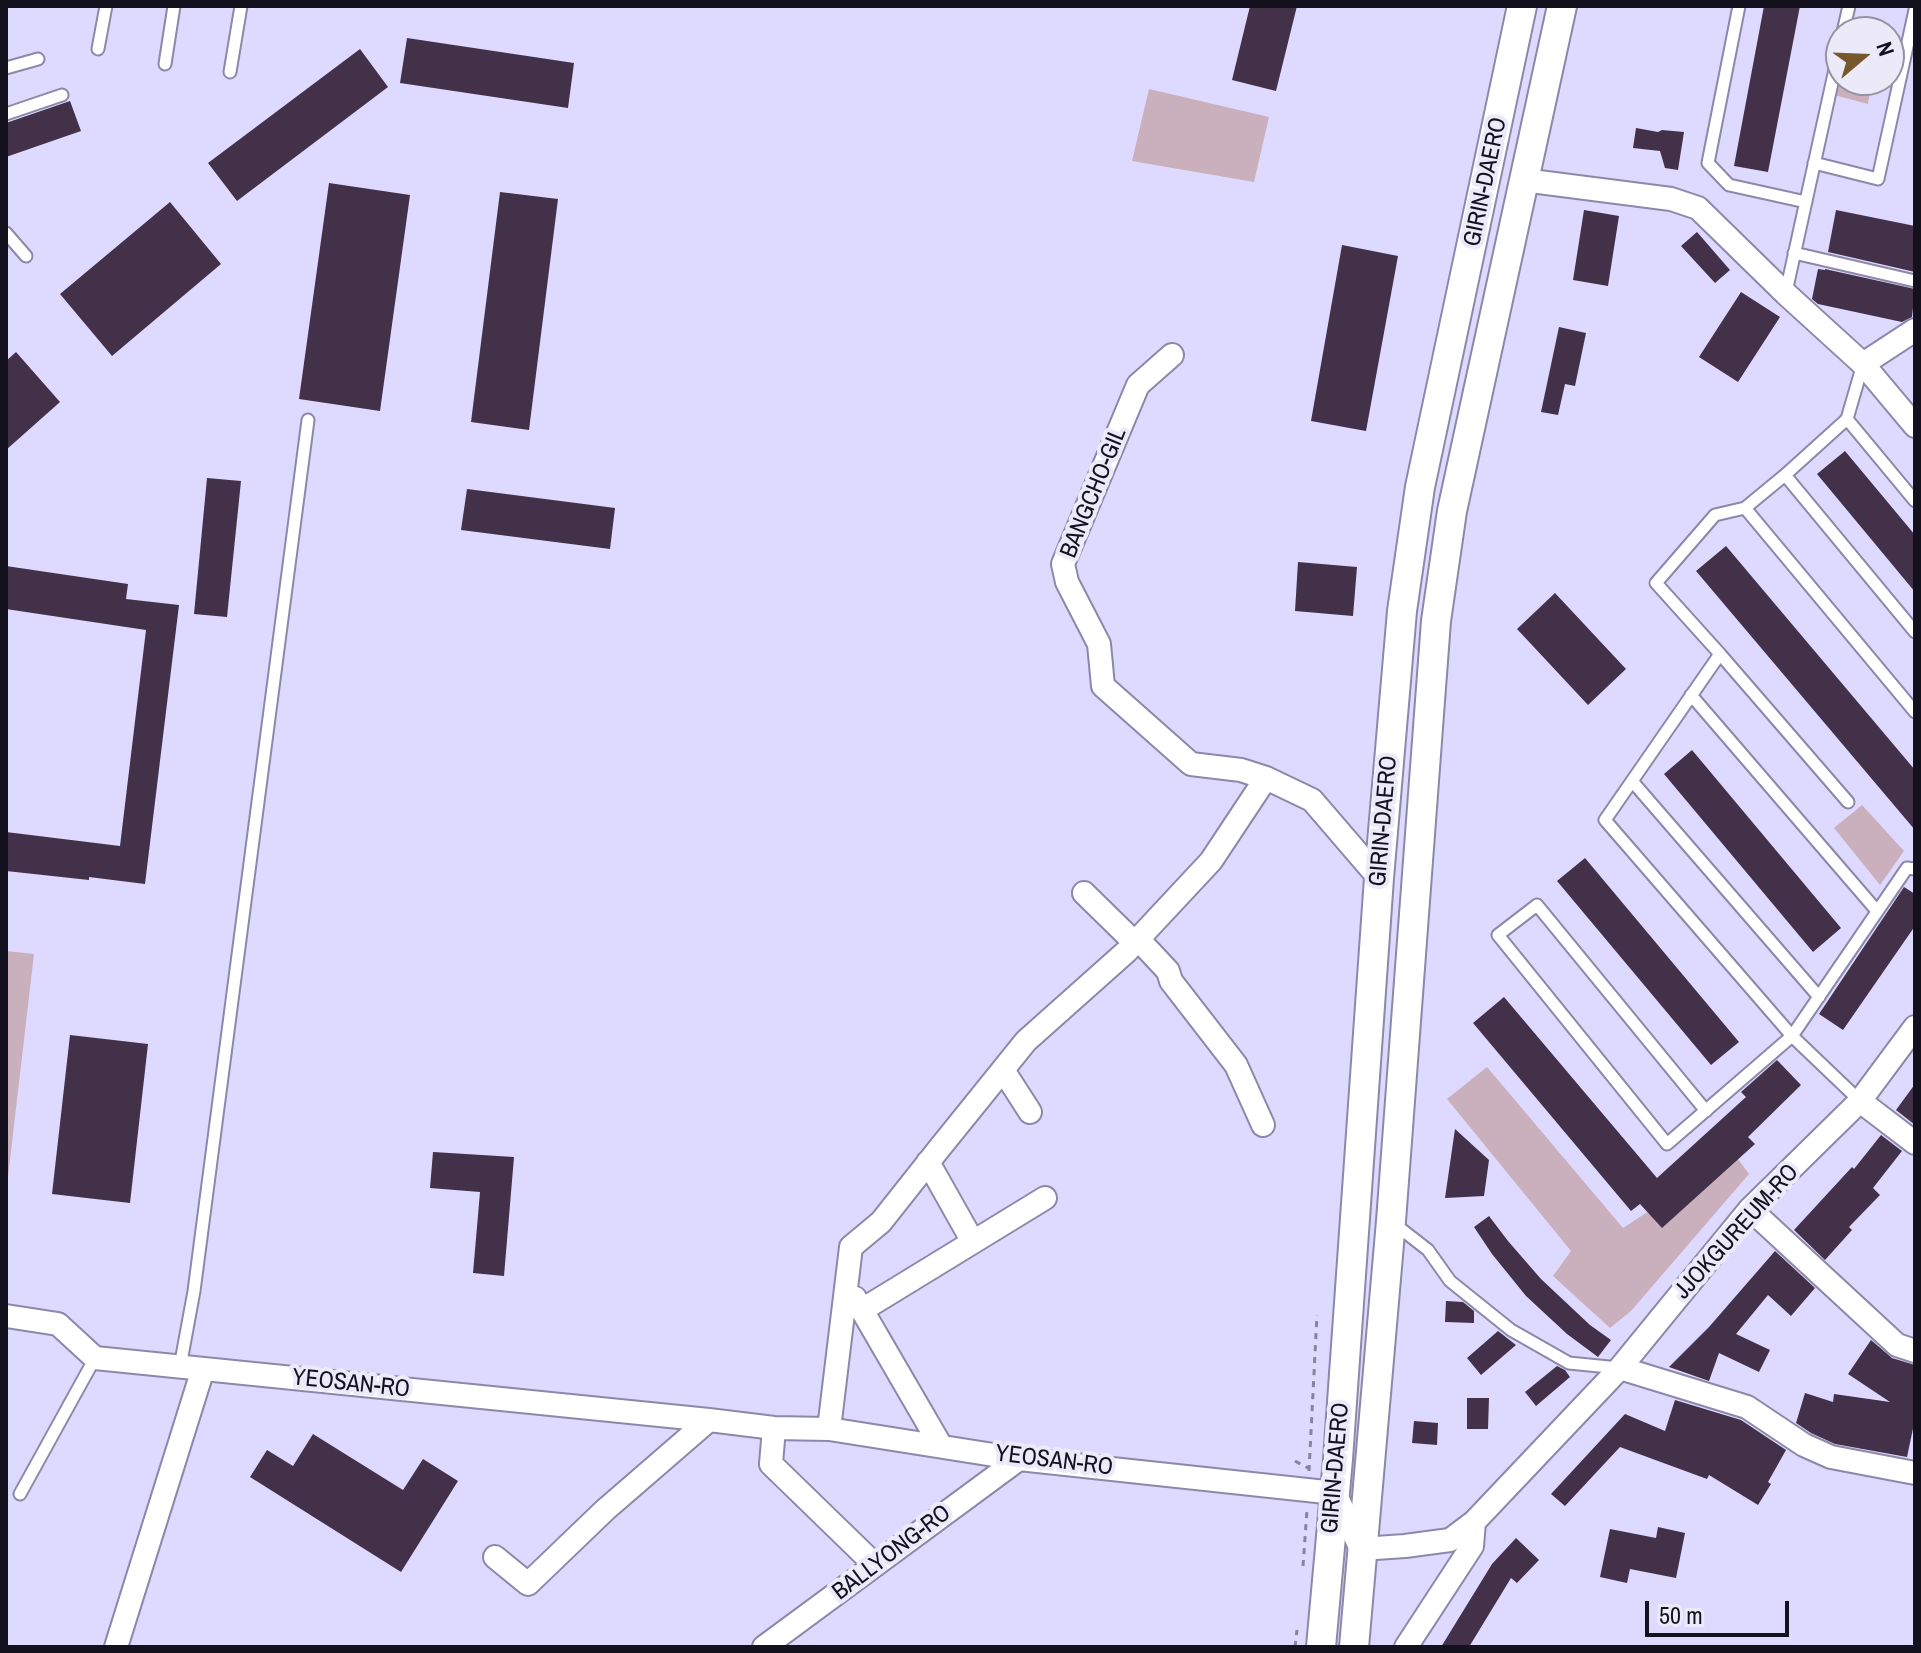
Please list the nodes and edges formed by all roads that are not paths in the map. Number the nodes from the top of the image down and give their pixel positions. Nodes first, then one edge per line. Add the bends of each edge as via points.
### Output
1 (106, 6) edge
2 (174, 6) edge
3 (241, 6) edge
4 (1522, 6) edge
5 (1562, 6) edge
6 (1739, 6) edge
7 (1915, 10) edge
8 (98, 49) dead end
9 (38, 59) dead end
10 (165, 64) dead end
11 (6, 68) edge
12 (230, 72) dead end
13 (62, 95) dead end
14 (1829, 96) edge
15 (6, 114) edge
16 (1814, 163) junction
17 (1523, 180) junction
18 (1806, 202) junction
19 (6, 233) edge
20 (1794, 253) junction
21 (26, 256) dead end
22 (1915, 281) edge
23 (1785, 293) junction
24 (1915, 330) edge
25 (1172, 355) dead end
26 (1863, 364) junction
27 (1847, 419) junction
28 (308, 420) dead end
29 (1915, 426) edge
30 (1785, 475) junction
31 (1915, 501) edge
32 (1745, 508) junction
33 (1915, 632) edge
34 (1720, 654) junction
35 (1691, 695) junction
36 (1915, 712) edge
37 (1266, 778) junction
38 (1632, 781) junction
39 (1848, 802) dead end
40 (1915, 869) edge
41 (1379, 878) junction
42 (1084, 893) dead end
43 (1877, 911) junction
44 (1137, 941) junction
45 (1819, 997) junction
46 (1915, 1027) edge
47 (1792, 1036) junction
48 (1003, 1070) junction
49 (1860, 1101) junction
50 (1706, 1111) junction
51 (1030, 1112) dead end
52 (1263, 1125) dead end
53 (1915, 1143) edge
54 (928, 1162) junction
55 (1045, 1198) dead end
56 (1750, 1209) junction
57 (1391, 1221) junction
58 (973, 1242) junction
59 (847, 1283) junction
60 (862, 1310) junction
61 (6, 1316) edge
62 (1915, 1351) edge
63 (95, 1358) junction
64 (192, 1368) junction
65 (1620, 1368) junction
66 (709, 1420) junction
67 (774, 1428) junction
68 (829, 1429) junction
69 (941, 1446) junction
70 (1019, 1459) junction
71 (1915, 1473) edge
72 (1322, 1491) junction
73 (20, 1494) dead end
74 (1474, 1522) junction
75 (1361, 1549) junction
76 (495, 1557) dead end
77 (875, 1565) junction
78 (116, 1647) edge
79 (764, 1647) edge
80 (1321, 1647) edge
81 (1354, 1647) edge
82 (1406, 1647) edge

1 - 8 lane
2 - 10 lane
3 - 12 lane
4 - 41 street, GIRIN-DAERO via 1420,487 1402,611
5 - 17 street, GIRIN-DAERO
6 - 18 lane via 1708,163 1729,185
7 - 16 lane via 1878,179
9 - 11 lane
13 - 15 lane
14 - 16 lane
16 - 18 lane
17 - 23 street, GIRIN-DAERO via 1671,199 1698,208
17 - 57 street, GIRIN-DAERO via 1452,511 1436,621
18 - 20 lane
19 - 21 lane
20 - 22 lane
20 - 23 lane
23 - 26 street, GIRIN-DAERO
24 - 26 street
25 - 37 street, BANGCHO-GIL via 1138,385 1063,564 1099,644 1103,686 1191,764
26 - 27 lane
26 - 29 street, GIRIN-DAERO
27 - 30 lane
27 - 31 lane
28 - 64 lane via 194,1291
30 - 32 lane
30 - 33 lane
32 - 34 lane via 1715,515 1656,583
32 - 36 lane
34 - 35 lane
34 - 39 lane
35 - 38 lane
35 - 43 lane
37 - 41 street, BANGCHO-GIL via 1312,800
37 - 44 street via 1211,861
38 - 45 lane
38 - 47 lane via 1605,820
40 - 43 lane via 1907,868
41 - 72 street, GIRIN-DAERO
42 - 44 street
43 - 45 lane
44 - 48 street via 1026,1041
44 - 52 street via 1168,971 1236,1065
45 - 47 lane
46 - 49 street, JJOKGUREUM-RO
47 - 49 lane
47 - 50 lane
48 - 51 street
48 - 54 street
49 - 53 street
49 - 56 street, JJOKGUREUM-RO
50 - 50 lane via 1667,1144 1498,935 1537,905
54 - 58 street
54 - 59 street via 881,1222 851,1247
55 - 58 street
56 - 62 street via 1897,1345
56 - 65 street, JJOKGUREUM-RO
57 - 65 lane via 1428,1250 1450,1281 1511,1330 1569,1363
57 - 75 street, GIRIN-DAERO
58 - 60 street
59 - 60 street
59 - 68 street
60 - 69 street
61 - 63 street via 58,1324
63 - 64 street, YEOSAN-RO
63 - 73 lane
64 - 66 street, YEOSAN-RO
64 - 78 street
65 - 71 street via 1747,1407 1831,1457
65 - 74 street, JJOKGUREUM-RO
66 - 67 street, YEOSAN-RO
66 - 76 street via 528,1584
67 - 68 street, YEOSAN-RO
67 - 77 street via 771,1464
68 - 69 street, YEOSAN-RO
69 - 70 street, YEOSAN-RO
70 - 72 street, YEOSAN-RO
70 - 77 street, BALLYONG-RO
72 - 75 street
72 - 80 street, GIRIN-DAERO
74 - 75 street, JJOKGUREUM-RO via 1450,1540
74 - 82 street, JJOKGUREUM-RO via 1472,1546
75 - 81 street, GIRIN-DAERO
77 - 79 street, BALLYONG-RO

